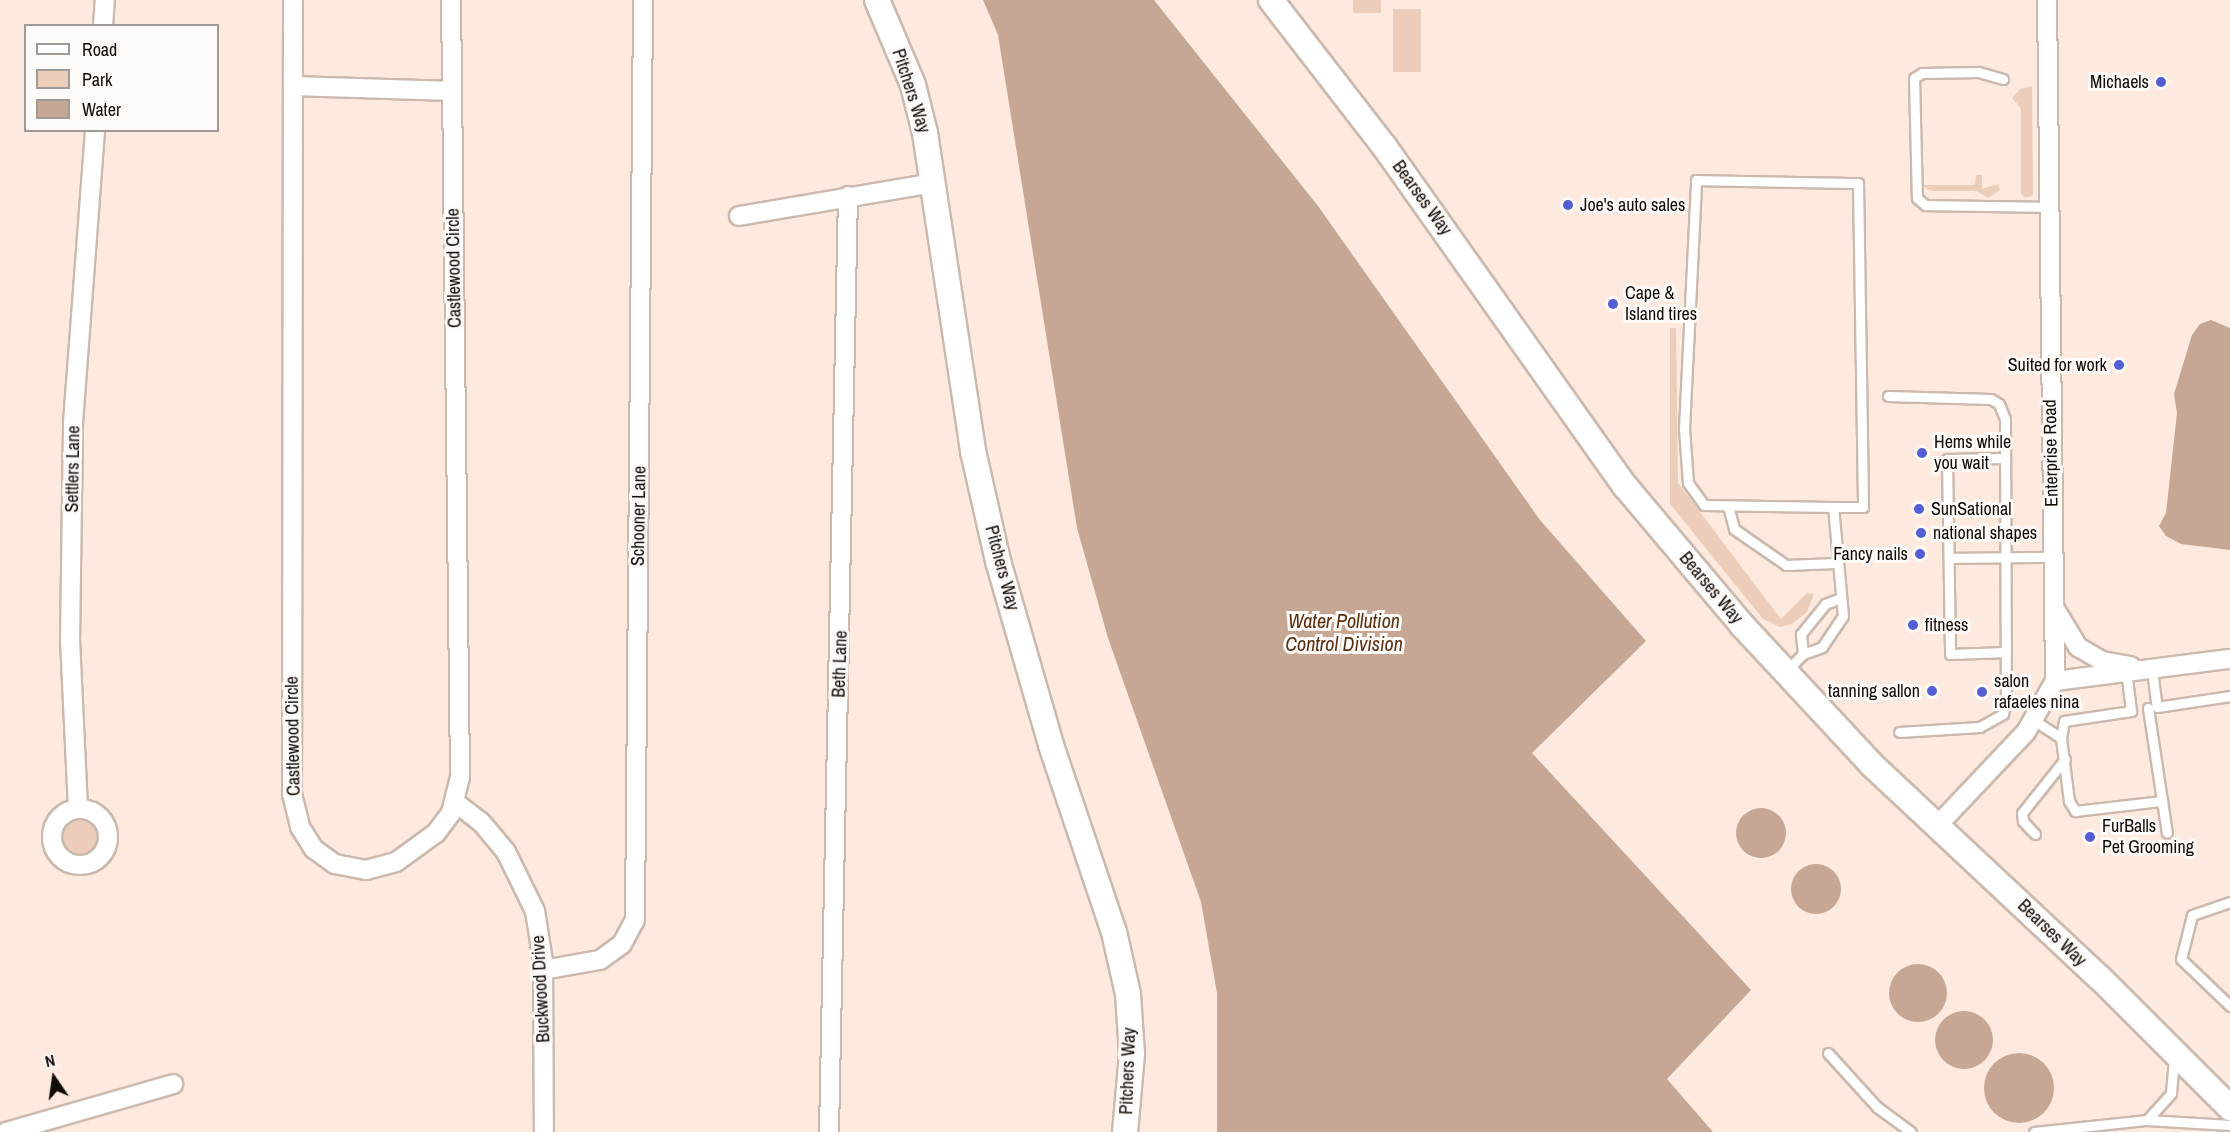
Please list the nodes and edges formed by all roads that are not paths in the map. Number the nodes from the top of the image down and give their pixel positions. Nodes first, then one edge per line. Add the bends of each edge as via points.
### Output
1 (105, 0) edge
2 (293, 0) edge
3 (451, 0) edge
4 (643, 0) edge
5 (877, 0) edge
6 (1271, 0) edge
7 (2047, 0) edge
8 (103, 24) edge
9 (2003, 79) dead end
10 (293, 86) junction
11 (452, 91) junction
12 (95, 132) edge
13 (934, 183) junction
14 (848, 196) junction
15 (2048, 207) junction
16 (738, 216) dead end
17 (1888, 396) dead end
18 (2005, 458) junction
19 (1728, 506) junction
20 (1833, 507) junction
21 (2006, 557) junction
22 (2053, 557) junction
23 (1950, 558) junction
24 (1836, 563) junction
25 (1840, 598) junction
26 (2053, 604) junction
27 (2006, 652) junction
28 (1803, 654) junction
29 (2230, 659) edge
30 (2157, 668) junction
31 (1784, 672) junction
32 (2126, 672) junction
33 (2055, 681) junction
34 (2230, 696) edge
35 (2152, 707) junction
36 (2131, 711) junction
37 (2035, 721) junction
38 (1899, 732) dead end
39 (2061, 738) junction
40 (2065, 759) junction
41 (2162, 801) junction
42 (455, 802) junction
43 (78, 808) dead end
44 (1936, 826) junction
45 (2166, 833) dead end
46 (2035, 834) dead end
47 (2230, 902) edge
48 (543, 970) junction
49 (2230, 1006) edge
50 (1828, 1053) dead end
51 (2174, 1055) junction
52 (173, 1084) dead end
53 (2230, 1108) edge
54 (2147, 1120) junction
55 (53, 1125) edge
56 (2230, 1125) edge
57 (6, 1132) edge
58 (544, 1132) edge
59 (829, 1132) edge
60 (1125, 1132) edge
61 (1911, 1132) edge
62 (2034, 1132) edge

1 - 8 street
2 - 10 street, Castlewood Circle
3 - 11 street, Castlewood Circle
4 - 48 street, Schooner Lane via 635,920 622,944 600,960
5 - 13 main road, Pitchers Way via 913,85
6 - 31 main road, Bearses Way via 1384,146 1625,486
7 - 15 street, Enterprise Road
9 - 15 lane via 1978,72 1922,74 1914,78 1917,198 1926,205
10 - 11 street
10 - 42 street, Castlewood Circle via 291,768 297,815 307,840 321,856 348,868 366,870 396,862 426,842 444,823
11 - 42 street, Castlewood Circle via 460,777
12 - 43 street, Settlers Lane via 73,434 70,642
13 - 14 street
13 - 60 main road, Pitchers Way via 974,451 998,561 1051,745 1114,932 1128,994 1132,1054
14 - 16 street
14 - 59 street, Beth Lane
15 - 22 street, Enterprise Road
17 - 18 lane via 1990,399 1999,404 2005,419
18 - 21 lane
18 - 23 lane via 1947,459
19 - 20 lane
19 - 20 lane via 1704,504 1688,483 1684,429 1696,180 1858,183 1863,507
19 - 24 lane via 1734,529 1786,565
20 - 24 lane
21 - 22 lane
21 - 23 lane
21 - 27 lane
22 - 26 street, Enterprise Road
23 - 27 lane via 1950,654
24 - 25 lane
25 - 28 lane via 1825,604 1801,634
25 - 28 lane via 1844,616 1822,647
26 - 30 street via 2071,639 2090,655 2117,664
26 - 33 street, Enterprise Road
27 - 38 lane via 2003,714 1980,728
28 - 31 lane
29 - 30 street
30 - 32 street
30 - 35 lane
31 - 44 main road, Bearses Way
32 - 33 street
32 - 36 lane
33 - 37 street, Enterprise Road
34 - 35 lane
35 - 36 lane
35 - 41 lane
36 - 39 lane via 2064,721
37 - 39 lane
37 - 44 street, Enterprise Road
39 - 40 lane
40 - 41 lane via 2069,801 2075,811
40 - 46 lane via 2022,813
41 - 45 lane
42 - 48 street, Buckwood Drive via 482,822 515,866 535,911
44 - 51 main road, Bearses Way via 2100,978
47 - 49 lane via 2192,915 2181,959
48 - 58 street, Buckwood Drive
50 - 61 lane via 1876,1107
51 - 53 main road, Bearses Way
51 - 54 lane via 2171,1093
52 - 55 street
54 - 56 lane
54 - 62 lane
55 - 57 street

